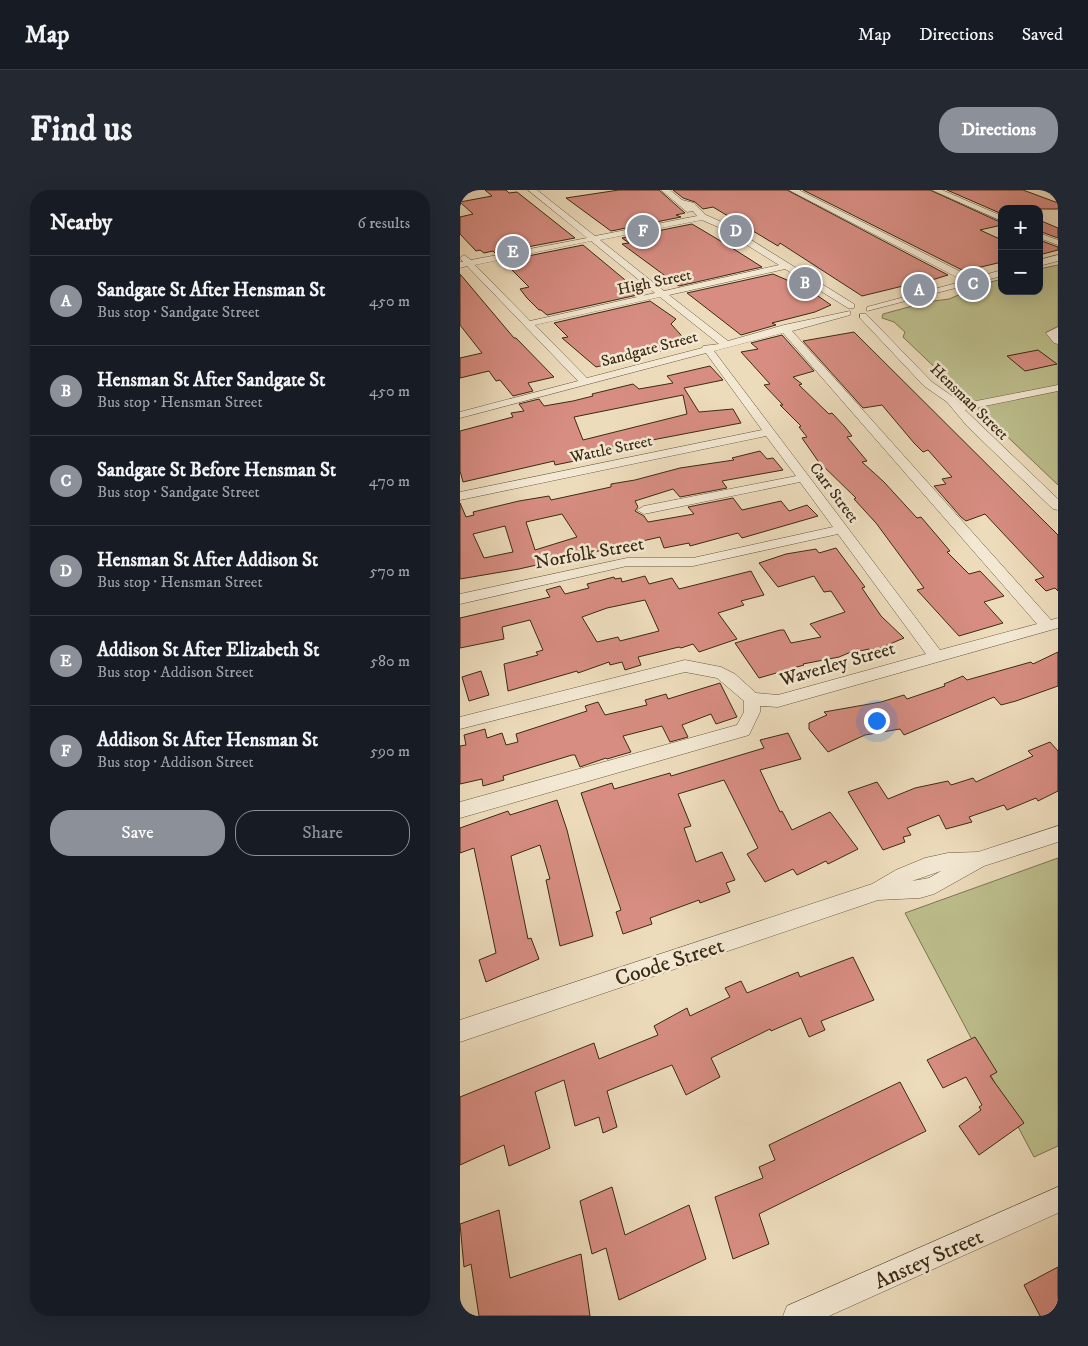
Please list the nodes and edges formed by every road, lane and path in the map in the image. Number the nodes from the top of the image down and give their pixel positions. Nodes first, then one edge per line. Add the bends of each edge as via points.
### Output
1 (532, 190) edge
2 (665, 190) edge
3 (793, 190) edge
4 (936, 190) edge
5 (701, 215) junction
6 (998, 217) edge
7 (1043, 237) edge
8 (593, 239) junction
9 (1058, 243) edge
10 (460, 254) edge
11 (1058, 258) edge
12 (1043, 262) edge
13 (464, 264) edge
14 (785, 266) junction
15 (998, 274) edge
16 (971, 281) junction
17 (662, 293) junction
18 (849, 309) junction
19 (866, 312) junction
20 (528, 324) junction
21 (784, 328) junction
22 (1058, 330) edge
23 (1058, 341) edge
24 (725, 344) junction
25 (707, 348) junction
26 (584, 382) junction
27 (1058, 388) edge
28 (959, 408) junction
29 (460, 416) edge
30 (769, 432) junction
31 (804, 478) junction
32 (460, 496) edge
33 (1058, 506) edge
34 (644, 510) dead end
35 (842, 529) junction
36 (460, 599) edge
37 (1053, 624) edge
38 (936, 656) junction
39 (752, 699) junction
40 (460, 723) edge
41 (460, 810) edge
42 (1058, 834) edge
43 (460, 1031) edge
44 (1058, 1200) edge
45 (797, 1316) edge

1 - 8 street
2 - 5 street via 686,208
3 - 16 street
4 - 6 street
5 - 8 street
5 - 14 street
7 - 9 street
8 - 13 street
8 - 17 street
10 - 13 street
11 - 12 street
13 - 20 street
14 - 17 street, High Street
14 - 18 street
15 - 16 street
16 - 19 street
17 - 20 street, High Street
17 - 24 street
18 - 19 street
18 - 21 street, Sandgate Street
19 - 28 street, Hensman Street via 928,384
20 - 26 street
21 - 24 street, Sandgate Street
21 - 37 street
22 - 23 street via 1051,335
24 - 25 street, Sandgate Street
25 - 26 street, Sandgate Street
25 - 30 street, Carr Street
26 - 29 street, Sandgate Street
27 - 28 street
28 - 33 street, Hensman Street via 971,424
30 - 31 street, Carr Street
30 - 32 street, Wattle Street
31 - 34 street
31 - 35 street, Carr Street
35 - 36 street, Norfolk Street via 692,562 674,564 643,559
35 - 38 street, Carr Street
37 - 38 street, Waverley Street
38 - 39 street, Waverley Street via 778,701
39 - 40 street via 736,681 713,669 684,666
39 - 41 street via 752,712 743,730
42 - 43 street, Coode Street via 978,860 934,885 878,892
44 - 45 street, Anstey Street

